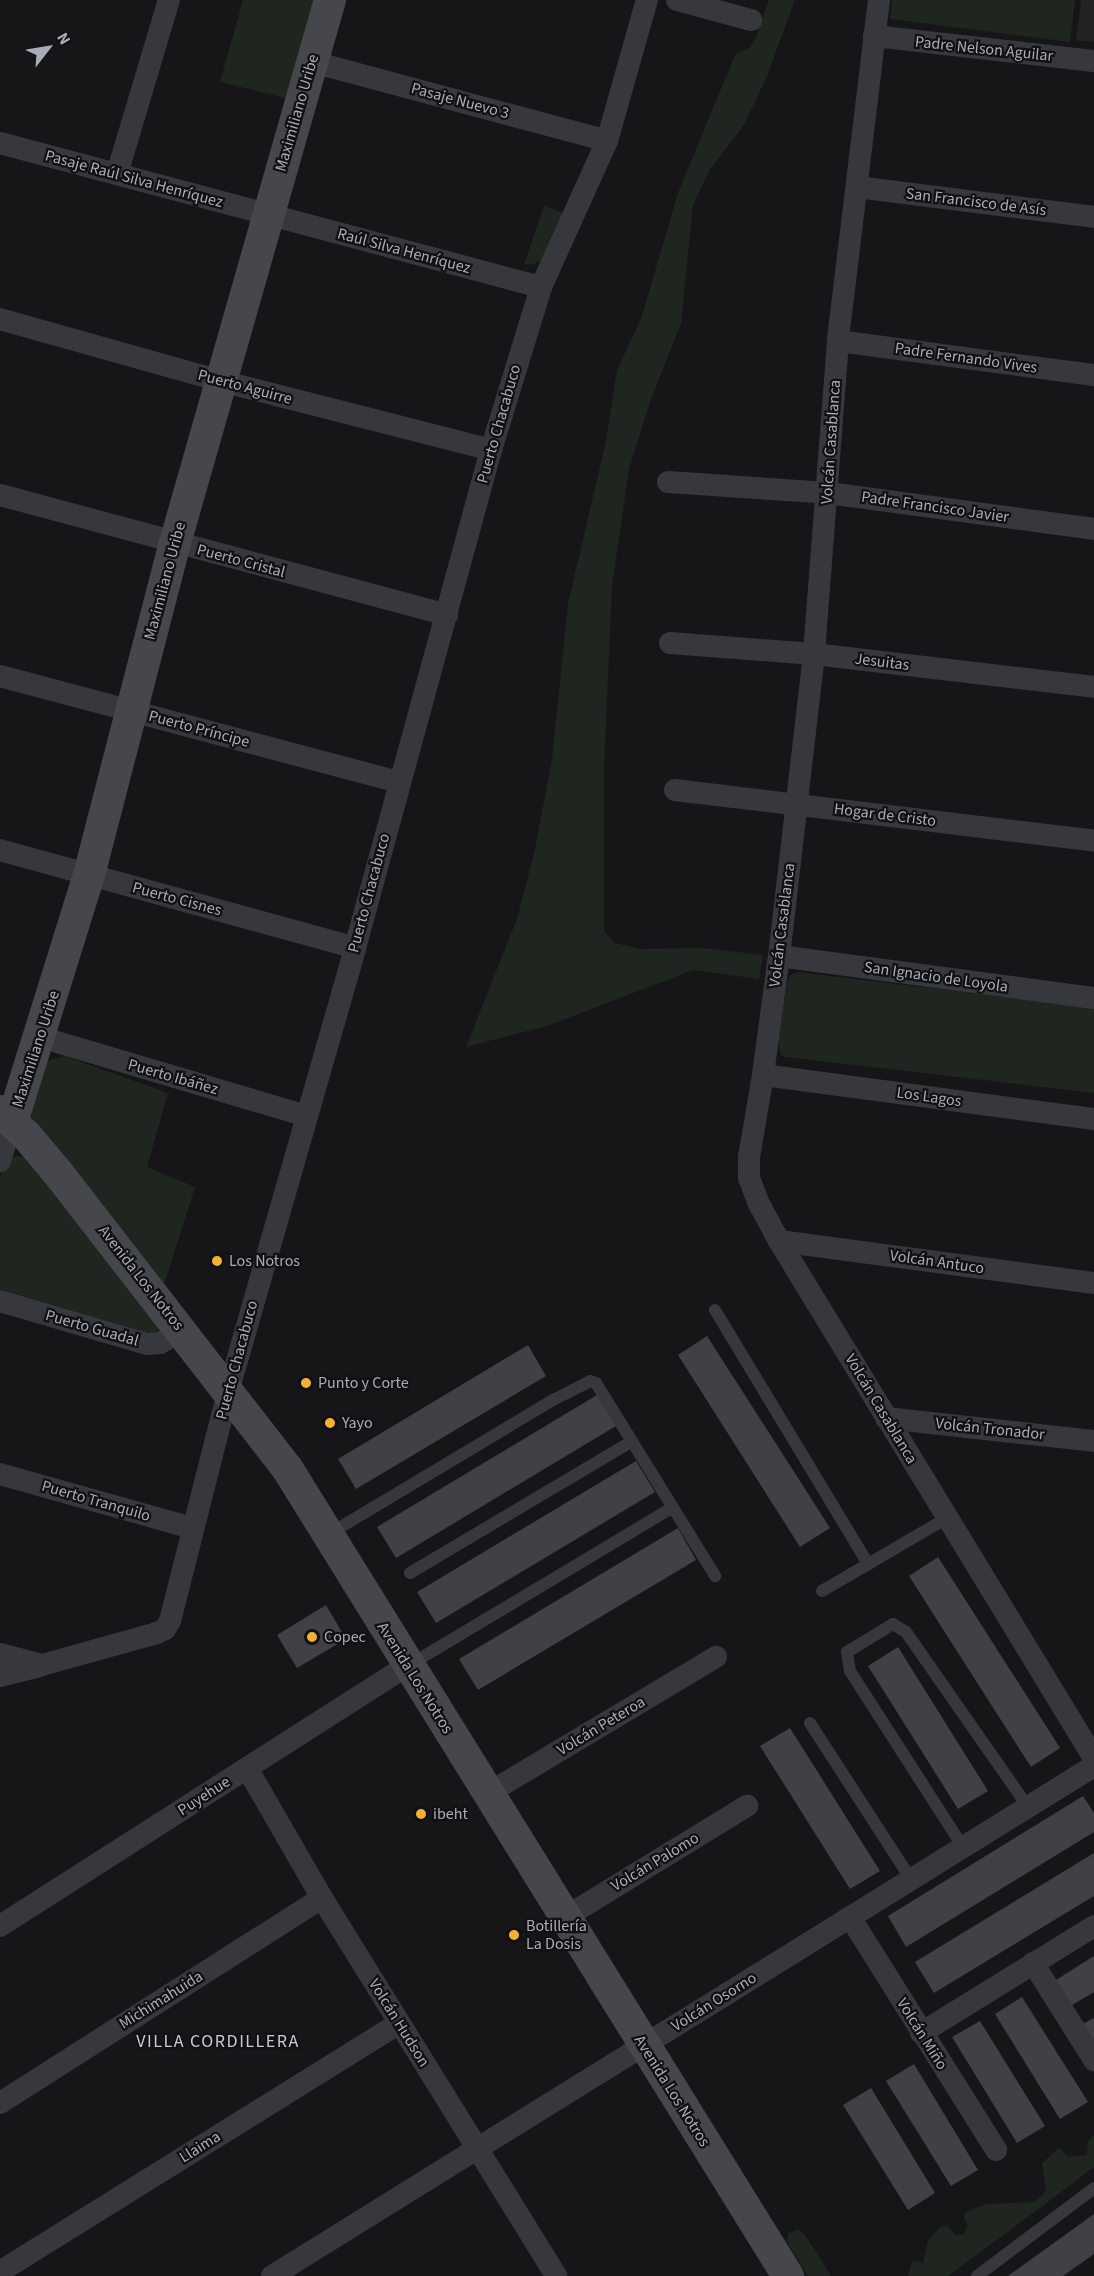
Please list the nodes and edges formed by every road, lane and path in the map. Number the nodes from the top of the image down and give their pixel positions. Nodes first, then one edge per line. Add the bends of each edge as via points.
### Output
1 (169, 0) edge
2 (330, 0) edge
3 (647, 0) edge
4 (677, 0) edge
5 (879, 0) edge
6 (751, 20) dead end
7 (874, 36) junction
8 (1094, 61) edge
9 (312, 62) junction
10 (607, 141) junction
11 (0, 142) edge
12 (117, 174) junction
13 (857, 187) junction
14 (268, 215) junction
15 (1094, 217) edge
16 (541, 286) junction
17 (0, 319) edge
18 (838, 341) junction
19 (1094, 375) edge
20 (221, 381) junction
21 (491, 450) junction
22 (668, 482) dead end
23 (828, 493) junction
24 (0, 495) edge
25 (1094, 529) edge
26 (175, 543) junction
27 (447, 615) junction
28 (670, 643) dead end
29 (814, 654) junction
30 (0, 676) edge
31 (1094, 687) edge
32 (131, 711) junction
33 (398, 782) junction
34 (675, 790) dead end
35 (796, 804) junction
36 (1094, 841) edge
37 (0, 850) edge
38 (89, 875) junction
39 (355, 948) junction
40 (779, 956) junction
41 (1094, 998) edge
42 (40, 1038) junction
43 (763, 1075) junction
44 (306, 1116) junction
45 (6, 1117) edge
46 (1094, 1119) edge
47 (0, 1161) edge
48 (779, 1241) junction
49 (1094, 1283) edge
50 (0, 1301) edge
51 (716, 1310) dead end
52 (183, 1331) junction
53 (228, 1392) junction
54 (886, 1418) junction
55 (1094, 1441) edge
56 (631, 1442) junction
57 (0, 1474) edge
58 (672, 1508) junction
59 (947, 1518) junction
60 (192, 1528) junction
61 (328, 1534) junction
62 (868, 1564) junction
63 (410, 1573) dead end
64 (715, 1576) dead end
65 (822, 1591) dead end
66 (0, 1654) edge
67 (716, 1657) dead end
68 (42, 1665) junction
69 (407, 1666) junction
70 (0, 1676) edge
71 (810, 1723) dead end
72 (1094, 1758) edge
73 (1094, 1766) edge
74 (247, 1768) junction
75 (487, 1794) junction
76 (747, 1806) dead end
77 (1028, 1807) junction
78 (963, 1847) junction
79 (911, 1879) junction
80 (322, 1898) junction
81 (850, 1917) junction
82 (564, 1918) junction
83 (0, 1926) edge
84 (1094, 1926) edge
85 (1033, 1963) junction
86 (399, 2023) junction
87 (921, 2033) junction
88 (643, 2046) junction
89 (1094, 2060) edge
90 (0, 2103) edge
91 (478, 2148) junction
92 (996, 2150) dead end
93 (1094, 2188) edge
94 (778, 2269) edge
95 (2, 2272) edge
96 (272, 2276) edge
97 (556, 2276) edge
98 (977, 2276) edge

1 - 12 street
2 - 9 main road, Maximiliano Uribe
3 - 10 street, Puerto Chacabuco
4 - 6 street
5 - 7 street, Volcán Casablanca
7 - 8 street, Padre Nelson Aguilar
7 - 13 street, Volcán Casablanca
9 - 10 street, Pasaje Nuevo 3
9 - 14 main road, Maximiliano Uribe
10 - 16 street, Puerto Chacabuco
11 - 12 street, Pasaje Raúl Silva Henríquez
12 - 14 street, Pasaje Raúl Silva Henríquez
13 - 15 street, San Francisco de Asís
13 - 18 street, Volcán Casablanca
14 - 16 street, Raúl Silva Henríquez
14 - 20 main road, Maximiliano Uribe
16 - 21 street, Puerto Chacabuco
17 - 20 street, Puerto Aguirre
18 - 19 street, Padre Fernando Vives
18 - 23 street, Volcán Casablanca
20 - 21 street, Puerto Aguirre
20 - 26 main road, Maximiliano Uribe
21 - 27 street, Puerto Chacabuco
22 - 23 street, Padre Francisco Javier
23 - 25 street, Padre Francisco Javier
23 - 29 street, Volcán Casablanca
24 - 26 street, Puerto Cristal
26 - 27 street, Puerto Cristal
26 - 32 main road, Maximiliano Uribe
27 - 33 street, Puerto Chacabuco
28 - 29 street, Jesuitas
29 - 31 street, Jesuitas
29 - 35 street, Volcán Casablanca
30 - 32 street, Puerto Príncipe
32 - 33 street, Puerto Príncipe
32 - 38 main road, Maximiliano Uribe
33 - 39 street, Puerto Chacabuco
34 - 35 street, Hogar de Cristo
35 - 36 street, Hogar de Cristo
35 - 40 street, Volcán Casablanca
37 - 38 street, Puerto Cisnes
38 - 39 street, Puerto Cisnes
38 - 42 main road, Maximiliano Uribe
39 - 44 street, Puerto Chacabuco
40 - 41 street, San Ignacio de Loyola
40 - 43 street, Volcán Casablanca
42 - 44 street, Puerto Ibáñez
42 - 45 main road, Maximiliano Uribe
43 - 46 street, Los Lagos
43 - 48 street, Volcán Casablanca via 749,1178
44 - 53 street, Puerto Chacabuco
45 - 47 street, Maximiliano Uribe
45 - 52 main road, Avenida Los Notros via 51,1165
48 - 49 street, Volcán Antuco
48 - 54 street, Volcán Casablanca
50 - 52 street, Puerto Guadal via 147,1344 168,1340
51 - 62 lane
52 - 53 main road, Avenida Los Notros
53 - 60 street, Puerto Chacabuco
53 - 61 main road, Avenida Los Notros via 286,1468
54 - 55 street, Volcán Tronador
54 - 59 street, Volcán Casablanca
56 - 58 lane
56 - 61 lane via 596,1383 583,1382
56 - 63 lane
57 - 60 street, Puerto Tranquilo
58 - 64 lane
58 - 69 lane
59 - 62 lane
59 - 72 street, Volcán Casablanca
60 - 68 street, Puerto Chacabuco via 165,1629
61 - 69 main road, Avenida Los Notros
62 - 65 lane
66 - 68 street
67 - 75 street, Volcán Peteroa
68 - 70 street
69 - 74 street, Puyehue
69 - 75 main road, Avenida Los Notros
71 - 79 lane
73 - 77 street, Volcán Osorno
74 - 80 street, Volcán Hudson
74 - 83 street, Puyehue
75 - 82 main road, Avenida Los Notros
76 - 82 street, Volcán Palomo
77 - 78 street, Volcán Osorno
77 - 78 lane via 906,1632 893,1624 848,1652 850,1671
78 - 79 street, Volcán Osorno
79 - 81 street, Volcán Osorno
80 - 86 street, Volcán Hudson
80 - 90 street, Michimahuida
81 - 87 street, Volcán Miño
81 - 88 street, Volcán Osorno
82 - 88 main road, Avenida Los Notros
84 - 85 street
85 - 87 street
85 - 89 street
86 - 91 street, Volcán Hudson
86 - 95 street, Llaima
87 - 92 street, Volcán Miño
88 - 91 street, Volcán Osorno
88 - 94 main road, Avenida Los Notros
91 - 96 street, Volcán Osorno
91 - 97 street, Volcán Hudson
93 - 98 lane

